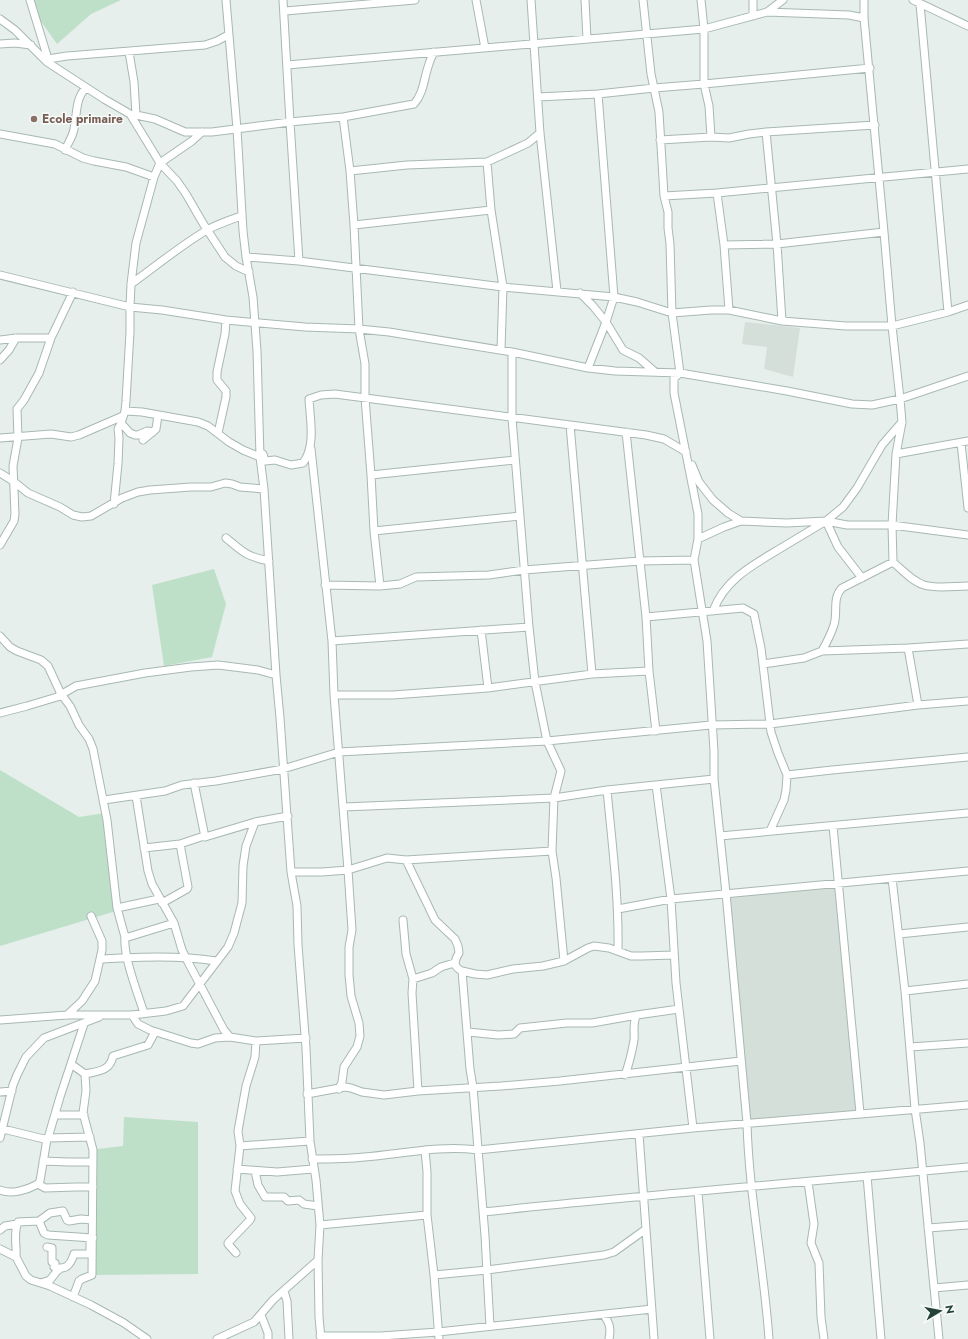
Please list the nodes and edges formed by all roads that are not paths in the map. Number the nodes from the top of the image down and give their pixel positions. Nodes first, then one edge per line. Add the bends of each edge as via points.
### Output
1 (30, 0) edge
2 (226, 0) edge
3 (283, 0) edge
4 (415, 0) edge
5 (476, 0) edge
6 (530, 0) edge
7 (585, 0) edge
8 (643, 0) edge
9 (701, 0) edge
10 (752, 0) edge
11 (783, 0) edge
12 (864, 0) edge
13 (913, 0) edge
14 (920, 4) junction
15 (285, 11) junction
16 (767, 12) junction
17 (754, 16) junction
18 (864, 18) junction
19 (0, 19) edge
20 (968, 26) edge
21 (704, 29) junction
22 (646, 34) junction
23 (228, 35) junction
24 (587, 39) junction
25 (533, 43) junction
26 (0, 44) edge
27 (31, 45) junction
28 (485, 48) junction
29 (130, 52) junction
30 (434, 52) junction
31 (48, 60) junction
32 (287, 65) junction
33 (870, 68) junction
34 (704, 84) junction
35 (86, 88) junction
36 (654, 88) junction
37 (598, 94) junction
38 (538, 98) junction
39 (133, 114) junction
40 (343, 117) junction
41 (290, 122) junction
42 (875, 125) junction
43 (236, 130) junction
44 (202, 132) junction
45 (766, 132) junction
46 (540, 133) junction
47 (0, 134) edge
48 (711, 137) junction
49 (660, 140) junction
50 (65, 150) junction
51 (487, 162) junction
52 (160, 163) junction
53 (968, 169) edge
54 (350, 171) junction
55 (936, 172) junction
56 (154, 177) junction
57 (880, 178) junction
58 (771, 188) junction
59 (717, 193) junction
60 (664, 196) junction
61 (491, 210) junction
62 (242, 216) junction
63 (354, 225) junction
64 (207, 230) junction
65 (884, 232) junction
66 (777, 244) junction
67 (724, 245) junction
68 (246, 257) junction
69 (299, 261) junction
70 (356, 267) junction
71 (249, 272) junction
72 (0, 276) edge
73 (131, 284) junction
74 (503, 287) junction
75 (556, 291) junction
76 (73, 292) junction
77 (580, 293) junction
78 (614, 297) junction
79 (968, 305) edge
80 (130, 307) junction
81 (729, 310) junction
82 (948, 312) junction
83 (672, 313) junction
84 (226, 320) junction
85 (782, 321) junction
86 (255, 322) junction
87 (606, 322) junction
88 (892, 326) junction
89 (359, 329) junction
90 (16, 338) junction
91 (51, 338) junction
92 (0, 340) edge
93 (501, 350) junction
94 (512, 352) junction
95 (0, 360) edge
96 (588, 368) junction
97 (655, 372) junction
98 (680, 372) junction
99 (968, 376) edge
100 (364, 398) junction
101 (900, 399) junction
102 (158, 415) junction
103 (123, 417) junction
104 (512, 418) junction
105 (902, 422) junction
106 (570, 425) junction
107 (153, 432) junction
108 (626, 432) junction
109 (218, 433) junction
110 (0, 438) edge
111 (18, 438) junction
112 (144, 440) dead end
113 (310, 441) junction
114 (260, 442) junction
115 (965, 442) edge
116 (686, 451) junction
117 (896, 454) junction
118 (260, 456) junction
119 (515, 460) junction
120 (0, 473) edge
121 (371, 475) junction
122 (13, 481) junction
123 (264, 489) junction
124 (114, 504) junction
125 (968, 508) edge
126 (520, 516) junction
127 (741, 521) junction
128 (826, 521) junction
129 (892, 525) junction
130 (374, 531) junction
131 (968, 535) edge
132 (226, 538) dead end
133 (698, 539) junction
134 (0, 545) edge
135 (694, 560) junction
136 (640, 561) junction
137 (269, 562) junction
138 (893, 562) junction
139 (582, 566) junction
140 (524, 570) junction
141 (862, 578) junction
142 (325, 585) junction
143 (380, 586) junction
144 (968, 586) edge
145 (713, 611) junction
146 (701, 613) junction
147 (646, 617) junction
148 (529, 627) junction
149 (481, 630) junction
150 (0, 636) edge
151 (332, 641) junction
152 (968, 644) edge
153 (908, 648) junction
154 (822, 650) junction
155 (763, 664) junction
156 (649, 671) junction
157 (276, 674) junction
158 (592, 674) junction
159 (535, 682) junction
160 (488, 688) junction
161 (61, 694) junction
162 (334, 695) junction
163 (968, 701) edge
164 (918, 705) junction
165 (0, 713) edge
166 (770, 724) junction
167 (711, 726) junction
168 (656, 732) junction
169 (546, 741) junction
170 (339, 752) junction
171 (968, 757) edge
172 (283, 768) junction
173 (787, 775) junction
174 (714, 779) junction
175 (194, 783) junction
176 (656, 784) junction
177 (607, 790) junction
178 (136, 796) junction
179 (554, 798) junction
180 (104, 800) junction
181 (344, 807) junction
182 (968, 813) edge
183 (288, 816) junction
184 (255, 822) junction
185 (833, 826) junction
186 (770, 831) junction
187 (204, 836) junction
188 (720, 836) junction
189 (180, 844) junction
190 (144, 848) junction
191 (552, 851) junction
192 (406, 860) junction
193 (348, 870) junction
194 (968, 871) edge
195 (291, 872) junction
196 (892, 878) junction
197 (838, 883) junction
198 (726, 893) junction
199 (671, 899) junction
200 (161, 901) junction
201 (117, 908) junction
202 (618, 910) junction
203 (91, 916) dead end
204 (403, 920) dead end
205 (174, 923) junction
206 (968, 928) edge
207 (899, 934) junction
208 (125, 938) junction
209 (618, 951) junction
210 (674, 955) junction
211 (185, 957) junction
212 (127, 958) junction
213 (100, 959) junction
214 (216, 961) junction
215 (564, 961) junction
216 (454, 964) junction
217 (462, 971) junction
218 (413, 980) junction
219 (199, 984) junction
220 (968, 984) edge
221 (905, 990) junction
222 (679, 1009) junction
223 (144, 1013) junction
224 (67, 1015) junction
225 (132, 1015) junction
226 (637, 1015) junction
227 (103, 1016) junction
228 (0, 1020) edge
229 (84, 1024) junction
230 (155, 1032) junction
231 (468, 1032) junction
232 (230, 1036) junction
233 (306, 1038) junction
234 (256, 1041) junction
235 (968, 1043) edge
236 (910, 1047) junction
237 (742, 1062) junction
238 (71, 1064) junction
239 (686, 1068) junction
240 (85, 1074) junction
241 (625, 1075) junction
242 (473, 1087) junction
243 (339, 1089) junction
244 (12, 1091) junction
245 (418, 1091) junction
246 (0, 1092) edge
247 (307, 1094) junction
248 (968, 1104) edge
249 (914, 1109) junction
250 (860, 1114) junction
251 (56, 1115) junction
252 (84, 1115) junction
253 (747, 1123) junction
254 (2, 1128) edge
255 (693, 1128) junction
256 (639, 1134) junction
257 (90, 1137) junction
258 (0, 1138) edge
259 (48, 1138) junction
260 (310, 1141) junction
261 (240, 1146) junction
262 (424, 1150) junction
263 (478, 1150) junction
264 (312, 1159) junction
265 (42, 1161) junction
266 (93, 1162) junction
267 (968, 1167) edge
268 (237, 1169) junction
269 (314, 1169) junction
270 (255, 1171) junction
271 (922, 1171) junction
272 (867, 1176) junction
273 (808, 1182) junction
274 (38, 1184) junction
275 (752, 1186) junction
276 (93, 1188) junction
277 (0, 1190) edge
278 (698, 1192) junction
279 (644, 1196) junction
280 (318, 1206) junction
281 (483, 1212) junction
282 (427, 1215) junction
283 (92, 1220) junction
284 (39, 1221) junction
285 (17, 1224) junction
286 (320, 1225) junction
287 (968, 1225) edge
288 (928, 1228) junction
289 (646, 1229) junction
290 (0, 1230) edge
291 (93, 1238) junction
292 (47, 1247) dead end
293 (0, 1249) edge
294 (236, 1254) dead end
295 (16, 1257) junction
296 (318, 1260) junction
297 (62, 1268) junction
298 (487, 1270) junction
299 (434, 1275) junction
300 (41, 1283) junction
301 (968, 1285) edge
302 (934, 1288) junction
303 (284, 1291) junction
304 (73, 1297) junction
305 (652, 1310) junction
306 (261, 1315) junction
307 (604, 1315) junction
308 (490, 1326) junction
309 (438, 1336) edge
310 (320, 1338) edge
311 (147, 1339) edge
312 (217, 1339) edge
313 (268, 1339) edge
314 (289, 1339) edge
315 (609, 1339) edge
316 (654, 1339) edge
317 (710, 1339) edge
318 (769, 1339) edge
319 (824, 1339) edge
320 (881, 1339) edge
321 (939, 1339) edge

1 - 31 street
2 - 23 street
3 - 15 street
4 - 15 street
5 - 28 street
6 - 25 street
7 - 24 street
8 - 22 street
9 - 21 street
10 - 17 street
11 - 16 street
12 - 18 street
13 - 14 street
14 - 20 street
14 - 55 street
15 - 32 street
16 - 17 street
16 - 18 street via 849,15
17 - 21 street
18 - 33 street
19 - 27 street
21 - 22 street
21 - 34 street
22 - 24 street
22 - 36 street
23 - 29 street via 205,45
23 - 43 street
24 - 25 street
25 - 28 street
25 - 38 street
26 - 27 street
27 - 31 street
28 - 30 street
29 - 31 street via 67,56
29 - 39 street via 134,82
30 - 32 street
30 - 40 street via 428,64 421,93 414,104
31 - 35 street
32 - 41 street
33 - 34 street
33 - 42 street
34 - 36 street
34 - 48 street via 709,106
35 - 39 street
35 - 50 street via 82,92 74,131
36 - 37 street
36 - 49 street via 659,112
37 - 38 street
37 - 78 street
38 - 46 street
39 - 44 street via 156,119 185,132
39 - 52 street
40 - 41 street
40 - 54 street
41 - 43 street
41 - 69 street
42 - 45 street
42 - 57 street
43 - 44 street
43 - 62 street
44 - 52 street
45 - 48 street via 730,138
45 - 58 street
46 - 51 street via 528,143
46 - 75 street
47 - 50 street via 55,144
48 - 49 street
49 - 60 street
50 - 56 street via 94,161 126,167
51 - 54 street via 407,165
51 - 61 street
52 - 56 street
52 - 64 street via 177,181
53 - 55 street
54 - 63 street
55 - 57 street
55 - 82 street
56 - 73 street via 136,243
57 - 58 street
57 - 65 street
58 - 59 street
58 - 66 street
59 - 60 street
59 - 67 street
60 - 83 street via 668,212
61 - 63 street
61 - 74 street
62 - 64 street
62 - 68 street
63 - 70 street
64 - 71 street via 225,257
64 - 73 street
65 - 66 street
65 - 88 street
66 - 67 street
66 - 85 street
67 - 81 street
68 - 69 street
68 - 71 street
69 - 70 street
70 - 74 street
70 - 89 street
71 - 86 street
72 - 76 street
73 - 80 street
74 - 75 street
74 - 93 street
75 - 77 street
76 - 80 street
76 - 91 street
77 - 78 street
77 - 87 street
78 - 83 street
78 - 87 street
79 - 82 street
80 - 84 street
80 - 103 street
81 - 83 street
81 - 85 street
82 - 88 street
83 - 98 street
84 - 86 street
84 - 109 street via 217,372 217,380 226,391 226,397
85 - 88 street via 864,327
86 - 89 street
86 - 114 street
87 - 96 street
87 - 97 street via 623,350 639,358
88 - 101 street
89 - 93 street
89 - 100 street via 365,364
90 - 91 street
90 - 92 street
90 - 95 street
91 - 111 street via 39,373 17,409
93 - 94 street
94 - 96 street
94 - 104 street
96 - 97 street
97 - 98 street
98 - 101 street via 852,404 872,405
98 - 116 street via 673,383
99 - 101 street
100 - 104 street
100 - 113 street via 335,394 309,399
100 - 121 street
101 - 105 street
102 - 103 street
102 - 107 street via 156,429
102 - 109 street via 198,422
103 - 107 street via 130,433 138,435 147,431
103 - 111 street via 71,437 51,434
103 - 124 street via 118,429
104 - 106 street
104 - 119 street
105 - 117 street
105 - 128 street via 882,445 843,507
106 - 108 street
106 - 139 street
107 - 112 street
108 - 116 street via 664,439
108 - 136 street
109 - 118 street via 243,450
110 - 111 street
111 - 122 street
113 - 114 street via 309,451 303,463 291,465 276,460 265,461
113 - 142 street
114 - 118 street
115 - 117 street
115 - 125 street
116 - 127 street via 698,482 713,500
116 - 133 street via 698,514
117 - 129 street
118 - 123 street
119 - 121 street
119 - 126 street
120 - 122 street
121 - 130 street
122 - 124 street via 28,493 73,515 91,516
122 - 134 street via 16,514
123 - 124 street via 225,483 211,487 191,486 138,492
123 - 137 street
126 - 130 street
126 - 140 street
127 - 128 street
127 - 133 street
128 - 129 street via 847,525
128 - 141 street via 838,547
128 - 145 street via 740,574 722,593
129 - 131 street
129 - 138 street
130 - 143 street
132 - 137 street via 244,553
133 - 135 street
135 - 136 street
135 - 146 street
136 - 139 street
136 - 147 street
137 - 157 street
138 - 141 street
138 - 144 street via 923,585
139 - 140 street
139 - 158 street
140 - 143 street via 489,575 416,576 400,584
140 - 148 street
141 - 154 street via 838,592 835,623
142 - 143 street
142 - 151 street
145 - 146 street
145 - 155 street via 744,608 754,614
146 - 147 street
146 - 167 street via 707,641
147 - 156 street
148 - 149 street
148 - 159 street
149 - 151 street
149 - 160 street
150 - 161 street via 17,651 42,660 48,666
151 - 162 street
152 - 153 street
153 - 154 street
153 - 164 street
154 - 155 street via 804,658
155 - 166 street
156 - 158 street
156 - 168 street
157 - 161 street via 239,667 202,666 88,683
157 - 172 street
158 - 159 street
159 - 160 street
159 - 169 street
160 - 162 street via 393,695
161 - 165 street
161 - 180 street via 89,739
162 - 170 street
163 - 164 street
164 - 166 street
166 - 167 street
166 - 173 street via 774,743
167 - 168 street
167 - 174 street
168 - 169 street
169 - 170 street
169 - 179 street via 561,771
170 - 172 street
170 - 181 street
171 - 173 street
172 - 175 street via 216,782
172 - 183 street
173 - 186 street via 784,800
174 - 176 street
174 - 188 street
175 - 178 street
175 - 187 street
176 - 177 street
176 - 199 street
177 - 179 street
177 - 202 street
178 - 180 street
178 - 190 street
179 - 181 street
179 - 191 street
180 - 201 street
181 - 193 street
182 - 185 street
183 - 184 street
183 - 195 street
184 - 187 street
184 - 214 street via 246,846 239,919 228,947
185 - 186 street
185 - 197 street
186 - 188 street
187 - 189 street
188 - 198 street
189 - 190 street
189 - 200 street via 188,887
190 - 200 street via 152,884
191 - 192 street
191 - 215 street
192 - 193 street via 387,858
192 - 216 street via 435,920 455,939 459,953
193 - 195 street
193 - 243 street via 352,930 349,976 360,1036 357,1047 344,1068
194 - 196 street
195 - 233 street via 297,906
196 - 197 street
196 - 207 street
197 - 198 street
197 - 250 street
198 - 199 street
198 - 237 street
199 - 202 street
199 - 210 street
200 - 201 street
200 - 205 street
201 - 208 street
202 - 209 street
203 - 213 street via 102,941
204 - 218 street via 406,954
205 - 208 street
205 - 211 street
206 - 207 street
207 - 221 street
208 - 212 street
209 - 210 street via 631,956
209 - 215 street via 594,946
210 - 222 street
211 - 212 street
211 - 214 street
211 - 219 street
212 - 213 street
212 - 223 street
213 - 224 street via 95,981 82,1001
214 - 219 street
215 - 217 street via 487,975
216 - 217 street
216 - 218 street
217 - 231 street
218 - 245 street
219 - 223 street via 183,1006
219 - 232 street via 224,1030
220 - 221 street
221 - 236 street
222 - 226 street
222 - 239 street
223 - 225 street
224 - 227 street
224 - 228 street
225 - 227 street
225 - 230 street via 138,1024
226 - 231 street via 592,1023 520,1028 514,1034
226 - 241 street
227 - 229 street
229 - 238 street
229 - 244 street via 44,1038 26,1057
230 - 232 street via 198,1044
230 - 240 street via 148,1045 113,1056 112,1062 104,1070
231 - 242 street
232 - 234 street
233 - 234 street
233 - 247 street
234 - 261 street via 255,1057 246,1086 238,1131
235 - 236 street
236 - 249 street
237 - 239 street
237 - 253 street
238 - 240 street
238 - 251 street
239 - 241 street
239 - 255 street
240 - 252 street
241 - 242 street
242 - 245 street
242 - 263 street
243 - 245 street via 345,1087 384,1095
243 - 247 street
244 - 246 street
244 - 254 street
247 - 260 street
248 - 249 street
249 - 250 street
249 - 271 street
250 - 253 street
251 - 252 street
251 - 259 street
252 - 257 street
253 - 255 street
253 - 275 street
254 - 258 street
254 - 259 street via 28,1136
255 - 256 street
256 - 263 street
256 - 279 street
257 - 259 street
257 - 266 street
259 - 265 street
260 - 261 street
260 - 264 street
261 - 268 street
262 - 263 street
262 - 264 street via 366,1157
262 - 282 street
263 - 281 street
264 - 269 street
265 - 266 street
265 - 274 street
266 - 276 street
267 - 271 street
268 - 270 street
268 - 294 street via 236,1196 251,1218 228,1243
269 - 270 street
269 - 280 street
270 - 280 street via 258,1185 265,1197 284,1197 288,1201 299,1200 304,1204
271 - 272 street
271 - 288 street
272 - 273 street
272 - 320 street
273 - 275 street
273 - 319 street via 814,1224 811,1243 819,1263
274 - 276 street via 45,1188
274 - 277 street via 15,1192 6,1193
275 - 278 street
275 - 318 street
276 - 283 street
278 - 279 street
278 - 317 street
279 - 281 street
279 - 289 street
280 - 286 street
281 - 298 street
282 - 286 street
282 - 299 street
283 - 284 street via 69,1221 63,1211 50,1213
283 - 291 street
284 - 285 street via 22,1221
284 - 291 street via 48,1236
285 - 290 street via 5,1226
285 - 295 street
286 - 296 street
287 - 288 street
288 - 302 street
289 - 298 street via 609,1254
289 - 305 street
291 - 297 street via 90,1241 90,1254 74,1254 72,1262
291 - 304 street via 92,1275 80,1281
292 - 297 street via 52,1248 54,1267
293 - 295 street
295 - 300 street via 26,1276
296 - 303 street
296 - 310 street
297 - 300 street via 50,1280
298 - 299 street
298 - 308 street
299 - 309 street
300 - 304 street
301 - 302 street
302 - 321 street
303 - 306 street
303 - 314 street
304 - 311 street via 124,1323
305 - 307 street
305 - 316 street
306 - 312 street via 254,1322
306 - 313 street
307 - 308 street
307 - 315 street via 610,1324
308 - 309 street
309 - 310 street

